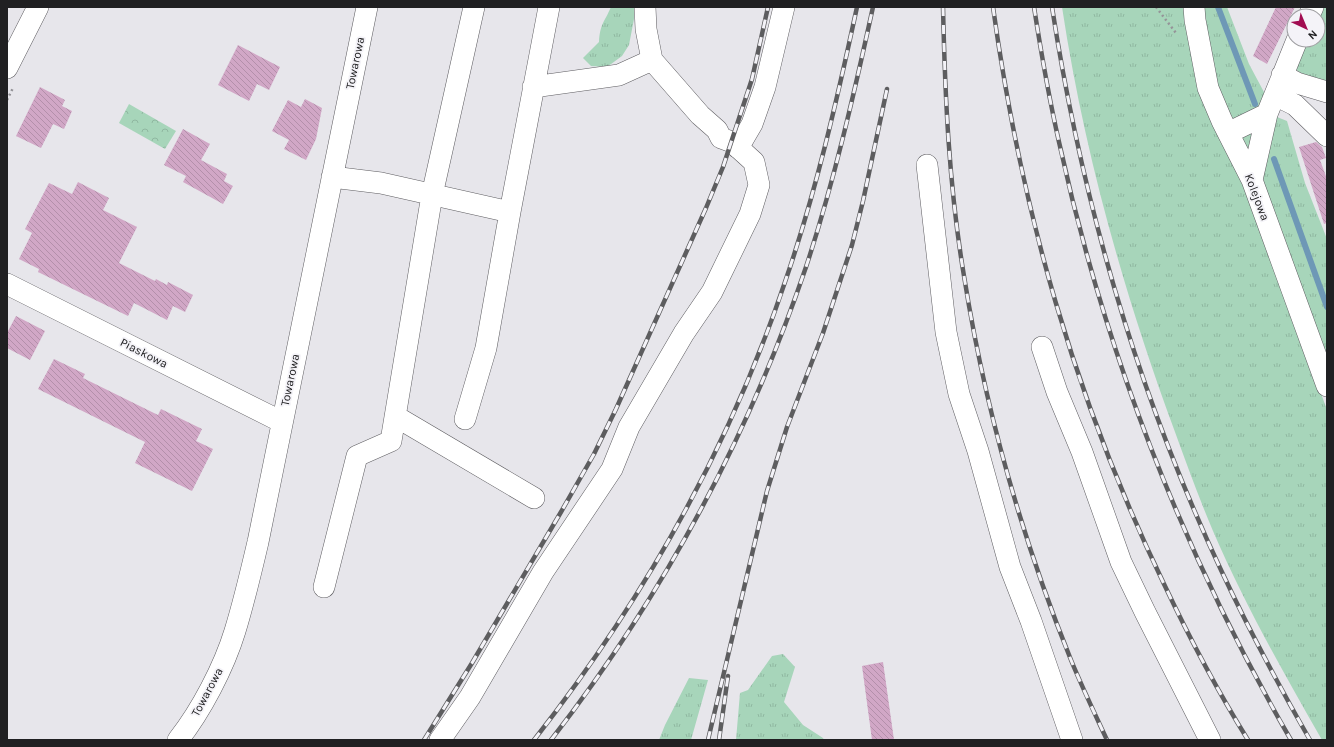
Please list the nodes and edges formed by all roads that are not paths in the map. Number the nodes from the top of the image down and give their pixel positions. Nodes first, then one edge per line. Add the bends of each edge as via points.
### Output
1 (38, 7) edge
2 (367, 7) edge
3 (474, 7) edge
4 (549, 7) edge
5 (645, 7) edge
6 (784, 7) edge
7 (1194, 7) edge
8 (1294, 48) edge
9 (652, 60) junction
10 (7, 68) edge
11 (1282, 75) junction
12 (534, 87) junction
13 (1327, 92) edge
14 (1275, 95) junction
15 (1267, 114) junction
16 (1228, 133) junction
17 (1327, 136) edge
18 (738, 148) junction
19 (927, 165) dead end
20 (332, 176) junction
21 (1252, 180) junction
22 (432, 195) junction
23 (510, 212) junction
24 (7, 284) edge
25 (1042, 347) dead end
26 (1327, 386) edge
27 (395, 416) junction
28 (465, 419) dead end
29 (282, 422) junction
30 (534, 498) dead end
31 (324, 587) dead end
32 (178, 740) edge
33 (440, 740) edge
34 (1072, 740) edge
35 (1210, 740) edge

1 - 10 street
2 - 20 street, Towarowa
3 - 22 street
4 - 12 street
5 - 9 street
6 - 18 street via 765,87 752,124
7 - 16 street, Kolejowa via 1208,88
8 - 11 street
9 - 12 street via 619,76
9 - 18 street via 700,115 717,130 721,138 732,142
11 - 13 street via 1297,83
11 - 14 street
12 - 23 street
14 - 15 street
14 - 17 street via 1295,105
15 - 16 street
15 - 21 street
16 - 21 street, Kolejowa
18 - 33 street via 754,162 759,185 750,214 712,292 684,333 629,427 612,469 543,572 470,697
19 - 34 street via 946,332 959,394 978,451 1010,567
20 - 22 street via 381,183
20 - 29 street, Towarowa
21 - 26 street, Kolejowa
22 - 23 street
22 - 27 street
23 - 28 street via 486,348
24 - 29 street, Piaskowa
25 - 35 street via 1121,562
27 - 30 street
27 - 31 street via 390,441 357,456
29 - 32 street, Towarowa via 258,542 235,632 211,685

